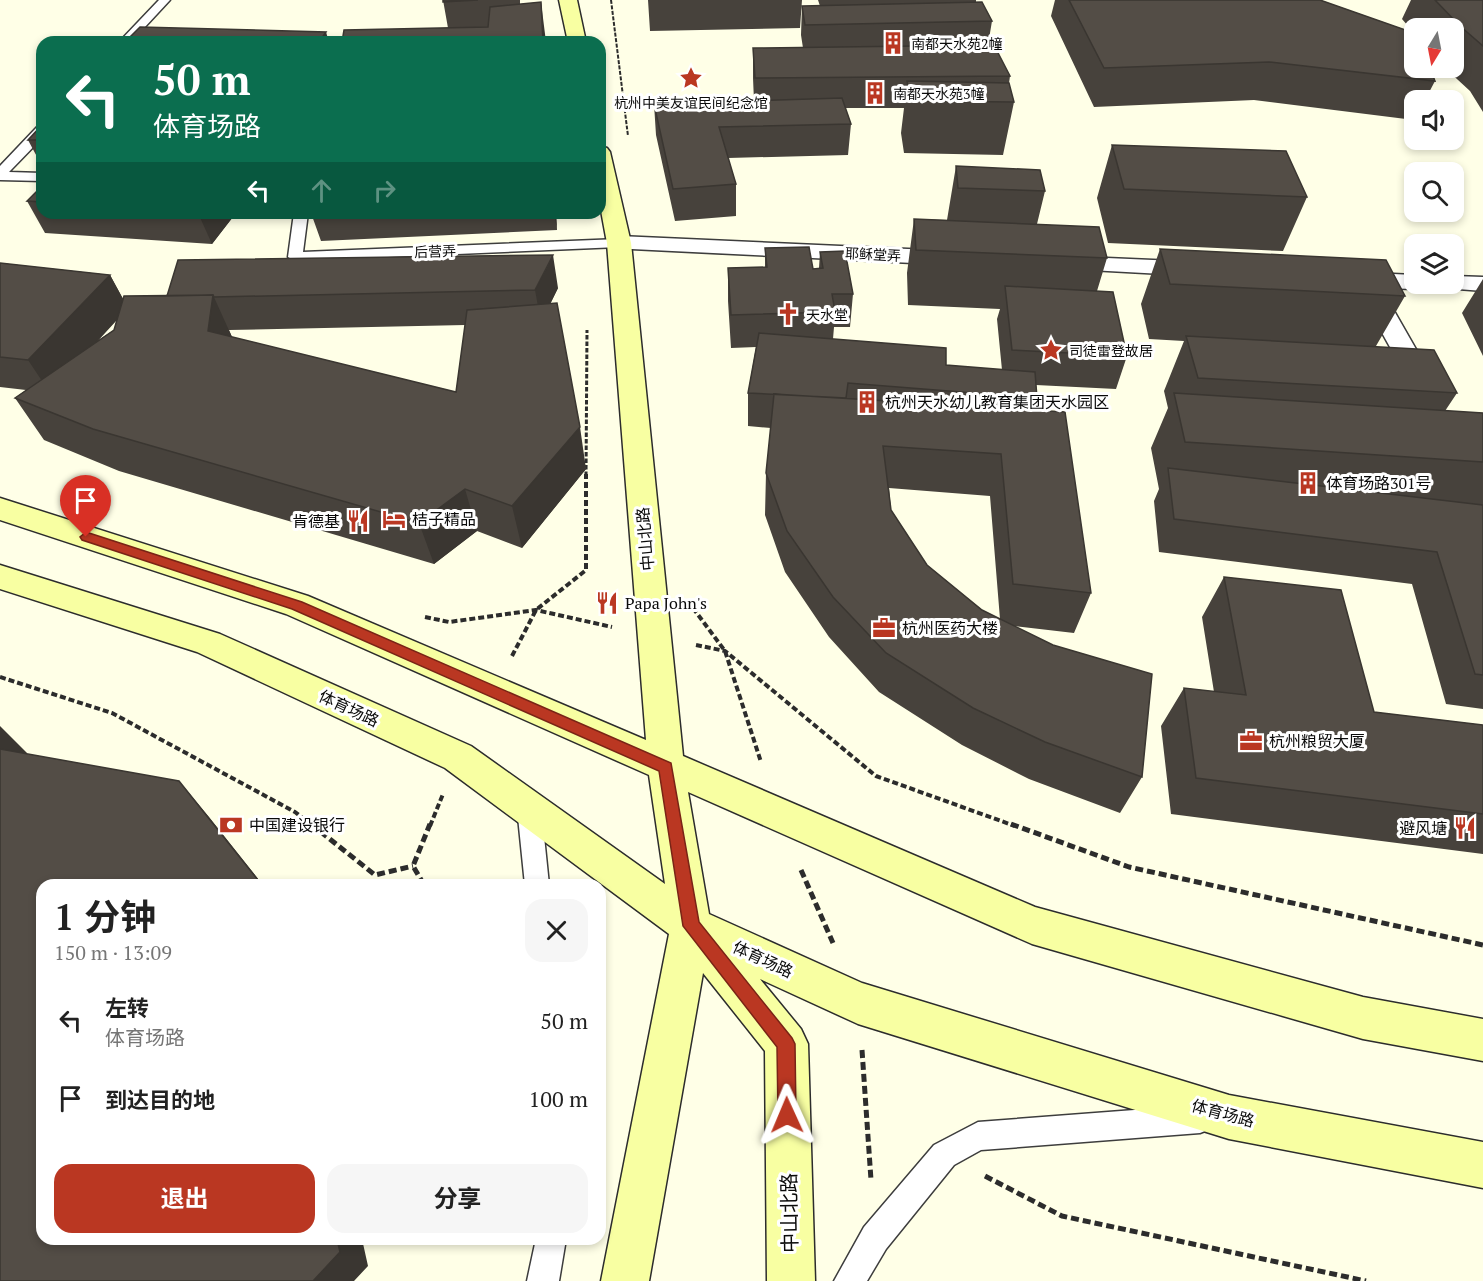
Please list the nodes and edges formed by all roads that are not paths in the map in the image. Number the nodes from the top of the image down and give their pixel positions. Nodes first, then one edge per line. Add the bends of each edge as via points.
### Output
1 (165, 0) edge
2 (568, 0) edge
3 (131, 36) edge
4 (576, 36) edge
5 (36, 136) edge
6 (0, 175) edge
7 (36, 177) edge
8 (606, 181) edge
9 (301, 219) edge
10 (619, 243) junction
11 (972, 258) edge
12 (1042, 262) edge
13 (1219, 270) edge
14 (1334, 277) edge
15 (1365, 280) junction
16 (1404, 282) edge
17 (1464, 283) edge
18 (1483, 284) edge
19 (1438, 410) edge
20 (0, 510) edge
21 (0, 577) edge
22 (666, 767) junction
23 (529, 807) junction
24 (536, 879) edge
25 (691, 926) junction
26 (1483, 1040) edge
27 (1229, 1117) junction
28 (1483, 1166) edge
29 (550, 1245) edge
30 (543, 1281) edge
31 (625, 1281) edge
32 (790, 1281) edge
33 (850, 1281) edge

1 - 3 lane
2 - 4 main road
5 - 6 lane
6 - 7 lane
8 - 10 main road, 中山北路
9 - 10 lane, 后营弄 via 295,257
10 - 11 street, 耶稣堂弄
10 - 22 main road, 中山北路
12 - 13 street
14 - 15 street
15 - 16 street
15 - 19 street
17 - 18 street
20 - 22 main road via 297,605
21 - 23 main road, 体育场路 via 208,643 458,757
22 - 25 main road, 中山北路
22 - 26 main road via 1032,926 1363,1018
23 - 24 lane
23 - 25 main road, 体育场路
25 - 27 main road, 体育场路 via 858,1003
25 - 31 main road, 中山北路
25 - 32 main road, 中山北路 via 786,1044
27 - 28 main road, 体育场路
27 - 33 lane via 978,1136 944,1155 875,1238
29 - 30 lane

